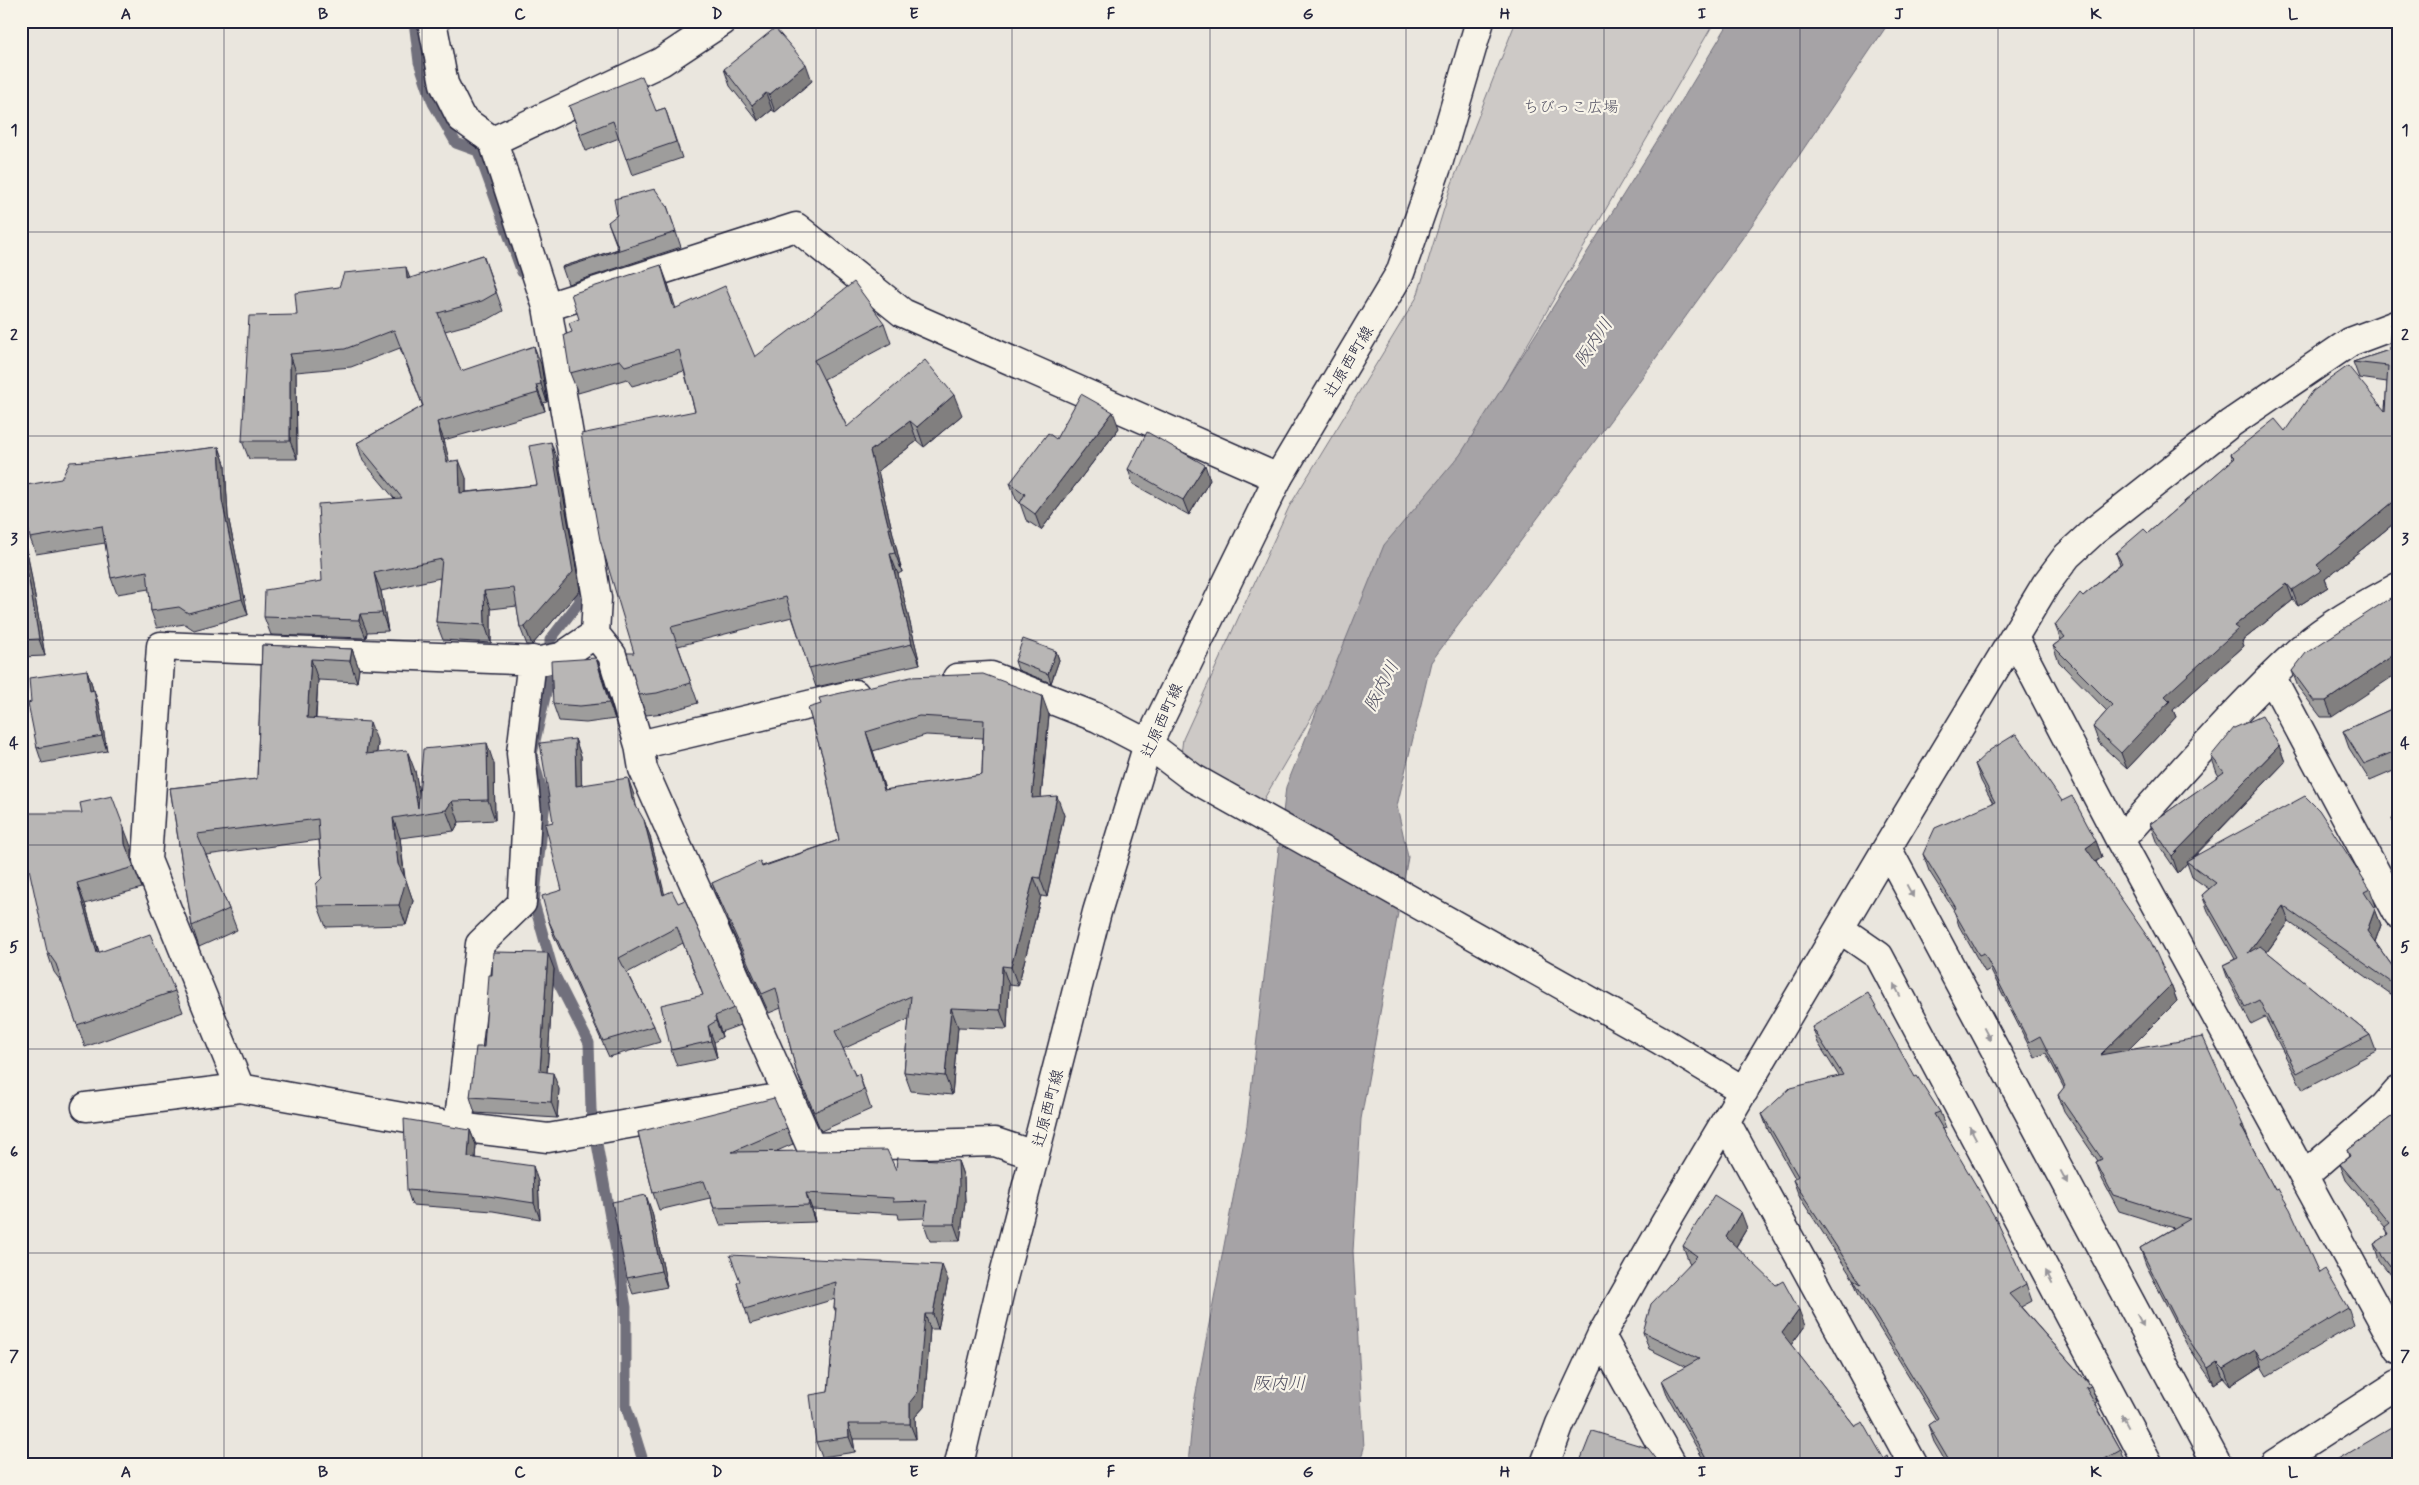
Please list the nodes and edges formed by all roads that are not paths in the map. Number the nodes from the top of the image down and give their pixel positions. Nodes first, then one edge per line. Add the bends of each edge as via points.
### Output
1 (432, 21) edge
2 (723, 21) edge
3 (1480, 21) edge
4 (493, 141) junction
5 (547, 307) junction
6 (2398, 324) edge
7 (1278, 478) junction
8 (2398, 587) edge
9 (595, 634) junction
10 (2014, 639) junction
11 (544, 659) junction
12 (2272, 678) junction
13 (935, 679) edge
14 (878, 689) edge
15 (1148, 744) junction
16 (639, 745) junction
17 (2120, 840) junction
18 (1887, 848) junction
19 (2398, 914) edge
20 (1840, 928) junction
21 (240, 1088) junction
22 (1744, 1091) junction
23 (2398, 1091) edge
24 (789, 1096) junction
25 (86, 1107) dead end
26 (1726, 1122) junction
27 (458, 1127) junction
28 (1034, 1155) junction
29 (2304, 1176) junction
30 (1601, 1336) junction
31 (2398, 1349) edge
32 (2398, 1384) edge
33 (959, 1464) edge
34 (1545, 1464) edge
35 (1672, 1464) edge
36 (1913, 1464) edge
37 (2148, 1464) edge
38 (2217, 1464) edge
39 (2274, 1464) edge

1 - 4 street via 444,84 460,118
2 - 4 street via 661,62
3 - 7 street, 辻原西町線 via 1438,164 1400,273
4 - 5 street
5 - 7 street via 796,227 903,313
5 - 9 street via 597,598
6 - 10 street via 2350,342 2309,368 2231,423 2094,532 2067,556 2046,584
7 - 15 street, 辻原西町線
8 - 12 street via 2342,618 2305,645
9 - 11 street
9 - 16 street via 612,655
10 - 17 street
10 - 18 street
11 - 21 street via 161,646 147,860
11 - 27 street via 521,753 527,813 522,903 480,944
12 - 17 street
12 - 19 street
13 - 15 street via 991,676 1098,718
14 - 16 street
15 - 22 street via 1194,778 1660,1040
15 - 28 street, 辻原西町線 via 1097,912
16 - 24 street via 643,769
17 - 29 street
18 - 20 street
18 -> 38 street
20 - 22 street
37 -> 20 street via 1879,956
21 - 25 street
21 - 27 street
22 - 26 street
23 - 29 street
24 - 27 street via 548,1138
24 - 28 street via 811,1146 995,1142
26 - 30 street
26 - 36 street
28 - 33 street, 辻原西町線
29 - 31 street
30 - 34 street
30 - 35 street
32 - 39 street

